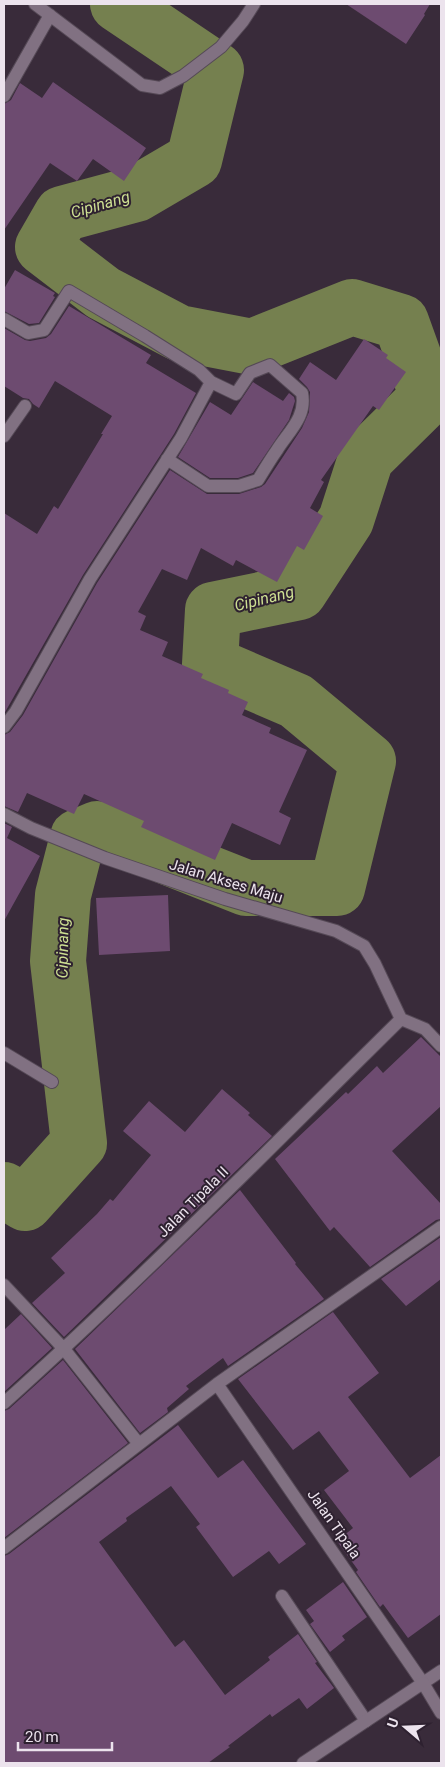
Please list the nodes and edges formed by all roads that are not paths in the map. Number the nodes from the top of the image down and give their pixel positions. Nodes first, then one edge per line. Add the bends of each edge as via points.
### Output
1 (34, 4) edge
2 (254, 4) edge
3 (50, 15) junction
4 (4, 96) edge
5 (4, 319) edge
6 (211, 382) junction
7 (25, 406) dead end
8 (4, 436) edge
9 (167, 458) junction
10 (4, 727) edge
11 (4, 814) edge
12 (401, 1019) junction
13 (441, 1046) edge
14 (4, 1053) edge
15 (52, 1082) dead end
16 (441, 1227) edge
17 (4, 1285) edge
18 (64, 1349) junction
19 (217, 1384) junction
20 (4, 1403) edge
21 (139, 1444) junction
22 (4, 1548) edge
23 (282, 1596) dead end
24 (441, 1671) edge
25 (423, 1683) junction
26 (441, 1713) edge
27 (366, 1721) junction
28 (303, 1763) edge

1 - 3 street
2 - 3 street via 221,47 183,76 160,88 142,85
3 - 4 street
5 - 6 street via 28,334 44,330 69,291 199,370
6 - 9 street via 182,438
6 - 9 street via 236,394 250,373 270,365 302,393 298,420 258,480 239,486 208,486
7 - 8 street
9 - 10 street via 90,579
11 - 12 street, Jalan Akses Maju via 88,852 225,899 336,931 364,946
12 - 13 street via 425,1029
12 - 18 street, Jalan Tipala II
14 - 15 street
16 - 19 street
17 - 18 street
18 - 20 street, Jalan Tipala II
18 - 21 street
19 - 21 street
19 - 25 street, Jalan Tipala
21 - 22 street
23 - 27 street
24 - 25 street
25 - 26 street, Jalan Tipala
25 - 27 street
27 - 28 street

